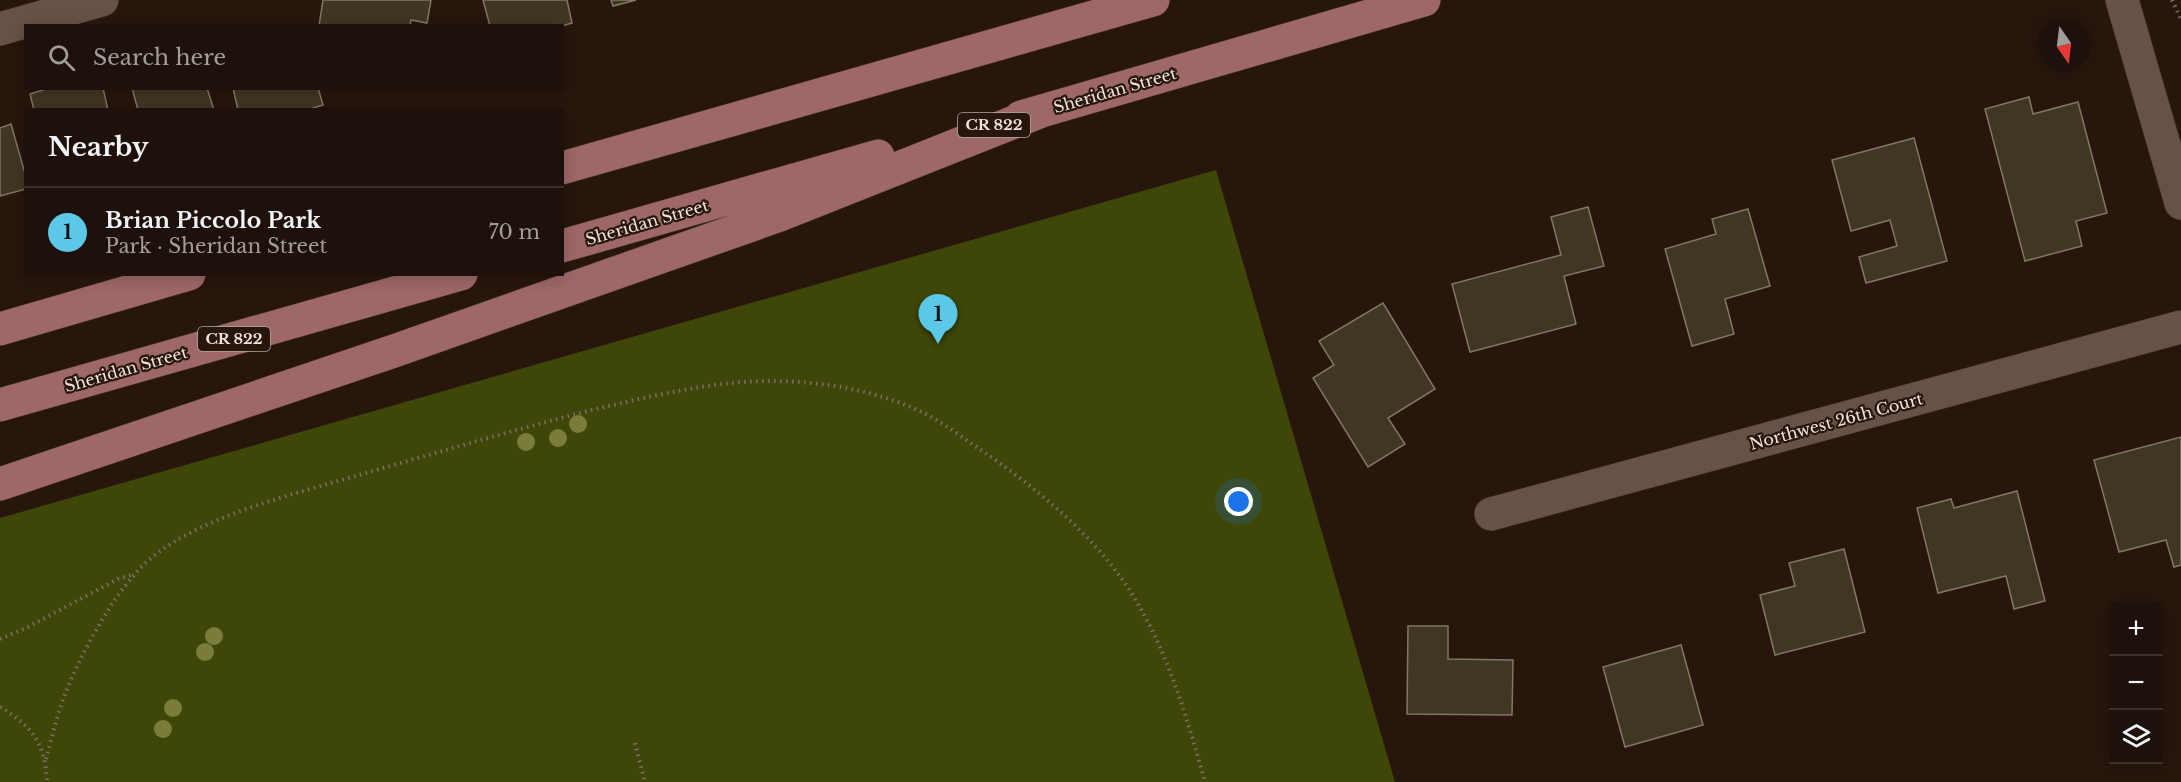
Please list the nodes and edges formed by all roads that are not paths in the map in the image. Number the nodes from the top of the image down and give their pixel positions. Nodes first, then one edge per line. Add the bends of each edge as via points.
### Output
1 (102, 0) edge
2 (1154, 0) edge
3 (1424, 0) edge
4 (2122, 0) edge
5 (0, 29) edge
6 (1042, 111) junction
7 (564, 167) edge
8 (2181, 203) edge
9 (564, 245) edge
10 (182, 276) edge
11 (453, 276) edge
12 (2181, 327) edge
13 (0, 329) edge
14 (0, 405) edge
15 (0, 484) edge
16 (1491, 514) dead end

1 - 5 street
2 - 7 main road
3 - 6 main road, Sheridan Street / CR 822
4 - 8 street
6 - 9 main road, Sheridan Street / CR 822
6 - 15 main road via 780,215
10 - 13 main road
11 - 14 main road, Sheridan Street / CR 822
12 - 16 street, Northwest 26th Court

